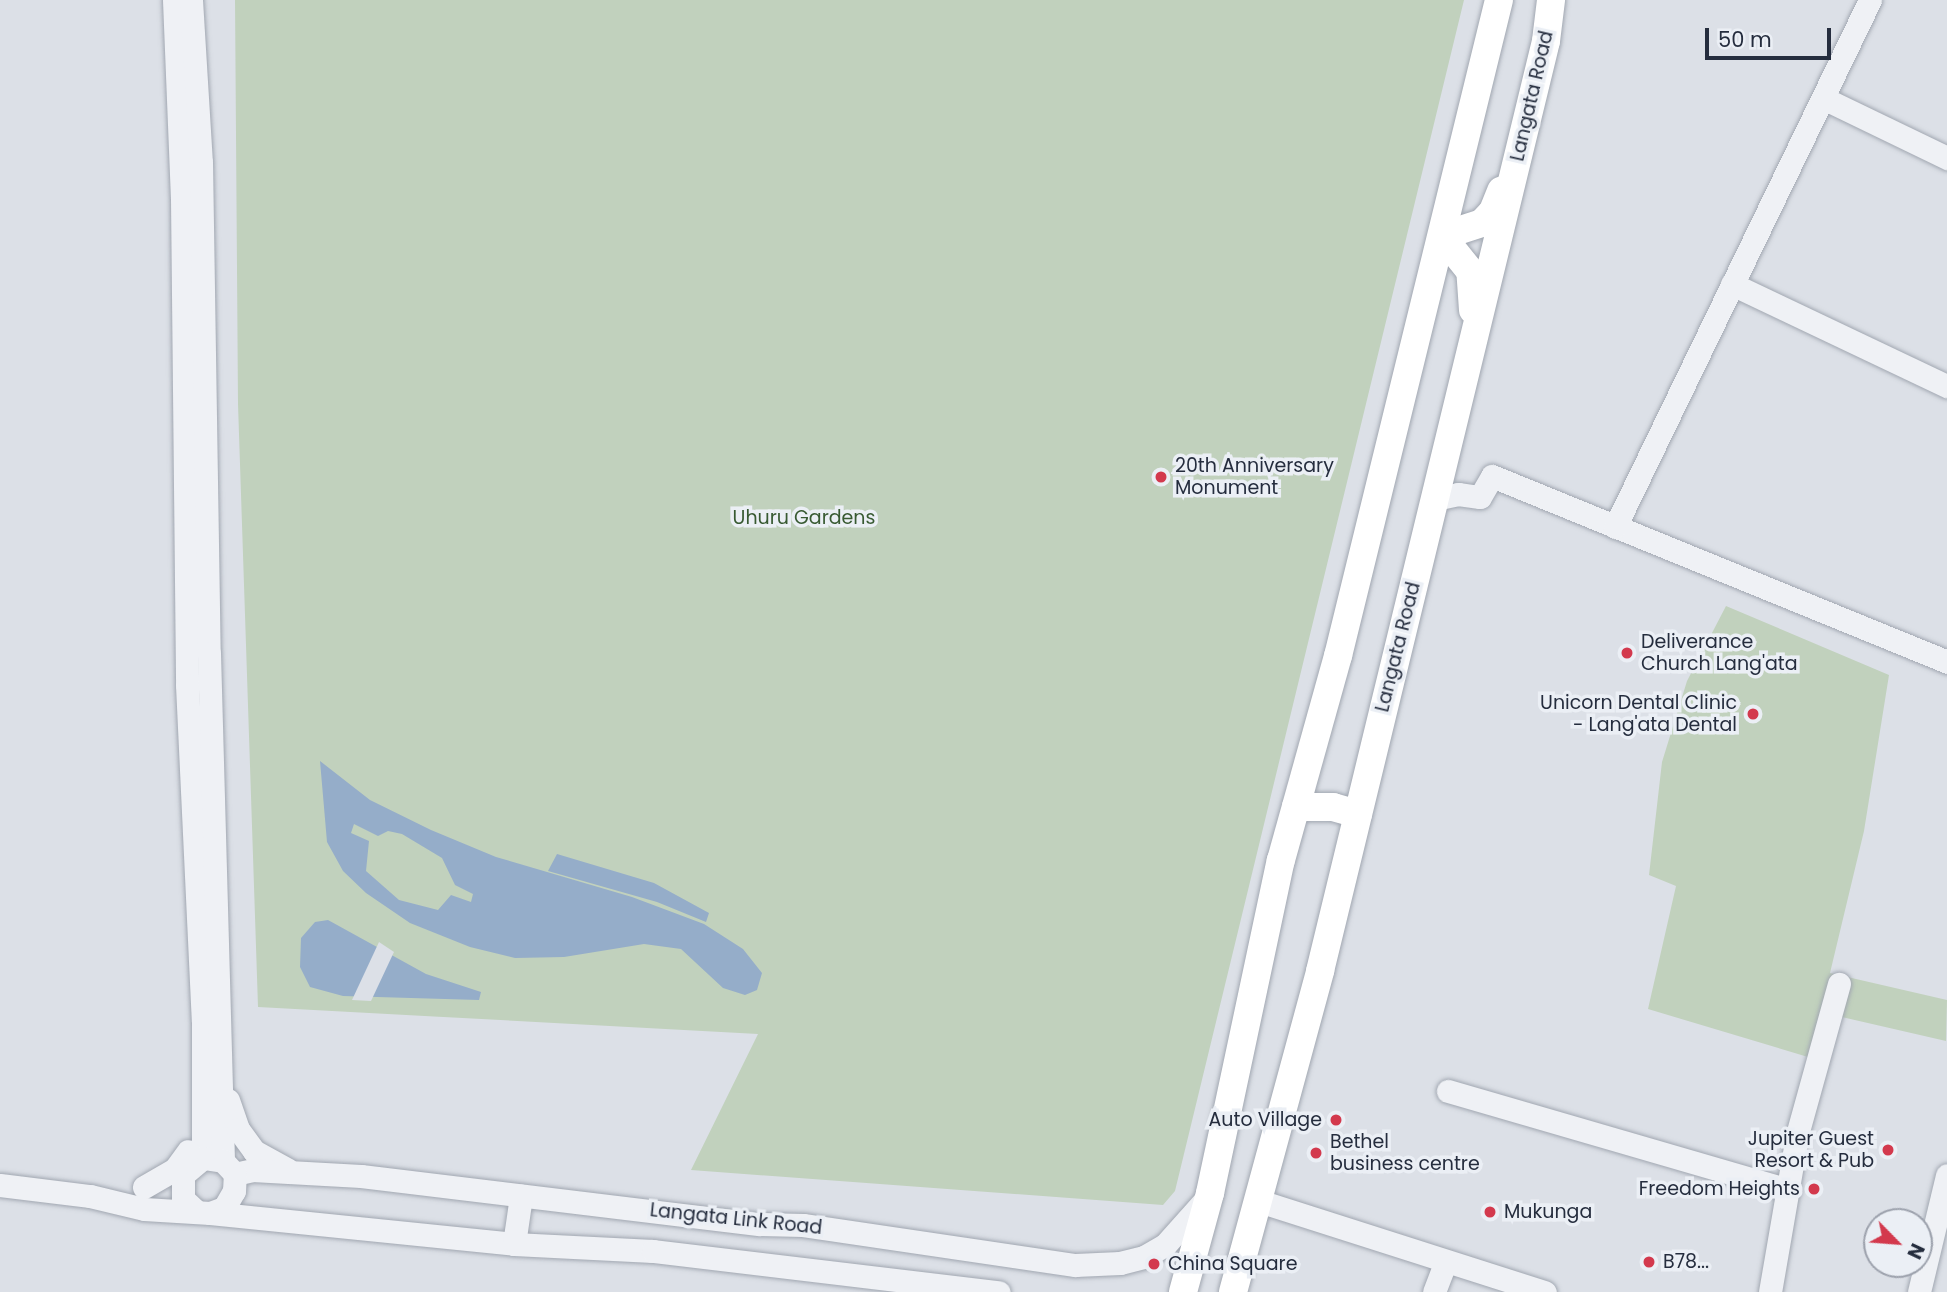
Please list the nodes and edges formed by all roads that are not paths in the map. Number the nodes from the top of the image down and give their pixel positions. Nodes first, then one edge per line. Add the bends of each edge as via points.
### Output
1 (174, 0) edge
2 (191, 0) edge
3 (1499, 0) edge
4 (1551, 0) edge
5 (1870, 0) edge
6 (1546, 41) junction
7 (1825, 99) junction
8 (189, 136) junction
9 (1947, 158) edge
10 (1442, 236) junction
11 (1732, 284) junction
12 (1947, 386) edge
13 (1460, 396) junction
14 (1444, 458) junction
15 (1492, 476) junction
16 (1435, 499) junction
17 (1615, 527) junction
18 (1947, 662) edge
19 (1296, 807) junction
20 (1358, 814) junction
21 (1839, 984) dead end
22 (213, 1084) junction
23 (1448, 1091) dead end
24 (220, 1164) junction
25 (183, 1175) junction
26 (1947, 1175) edge
27 (313, 1176) junction
28 (0, 1185) edge
29 (144, 1187) junction
30 (1789, 1190) junction
31 (1210, 1193) junction
32 (90, 1196) junction
33 (521, 1196) junction
34 (1259, 1201) junction
35 (203, 1213) junction
36 (514, 1244) junction
37 (1446, 1261) junction
38 (999, 1292) edge
39 (1183, 1292) edge
40 (1233, 1292) edge
41 (1434, 1292) edge
42 (1545, 1292) edge
43 (1770, 1292) edge
44 (1919, 1292) edge

1 - 8 street
2 - 8 street
3 - 10 main road
4 - 6 main road, Langata Road
5 - 7 street
6 - 10 main road via 1493,211 1473,228
6 - 13 main road, Langata Road
7 - 9 street
7 - 11 street
8 - 22 street
10 - 13 main road via 1470,271 1474,285
10 - 19 main road
11 - 12 street
11 - 17 street
13 - 14 main road, Langata Road
14 - 15 street via 1482,490
14 - 16 main road, Langata Road
15 - 16 street via 1480,496
15 - 17 street
16 - 20 main road, Langata Road
17 - 18 street
19 - 20 main road via 1333,807
19 - 31 main road
20 - 34 main road, Langata Road
21 - 30 street via 1797,1135
22 - 24 street
22 - 27 street via 254,1151 275,1166
22 - 29 street via 187,1154 175,1169
23 - 30 street
24 - 25 street
24 - 27 street, Langata Link Road
24 - 35 street via 232,1198 223,1208
25 - 29 street
25 - 35 street via 183,1199
26 - 44 street
27 - 33 street, Langata Link Road via 361,1176
28 - 32 street
29 - 32 street
30 - 43 street
31 - 33 street, Langata Link Road via 1172,1238 1144,1257 1121,1264 1075,1265 803,1225
31 - 39 main road
32 - 35 street via 144,1209
33 - 36 street
34 - 37 street
34 - 40 main road, Langata Road
35 - 36 street
36 - 38 street via 653,1251
37 - 41 street
37 - 42 street

